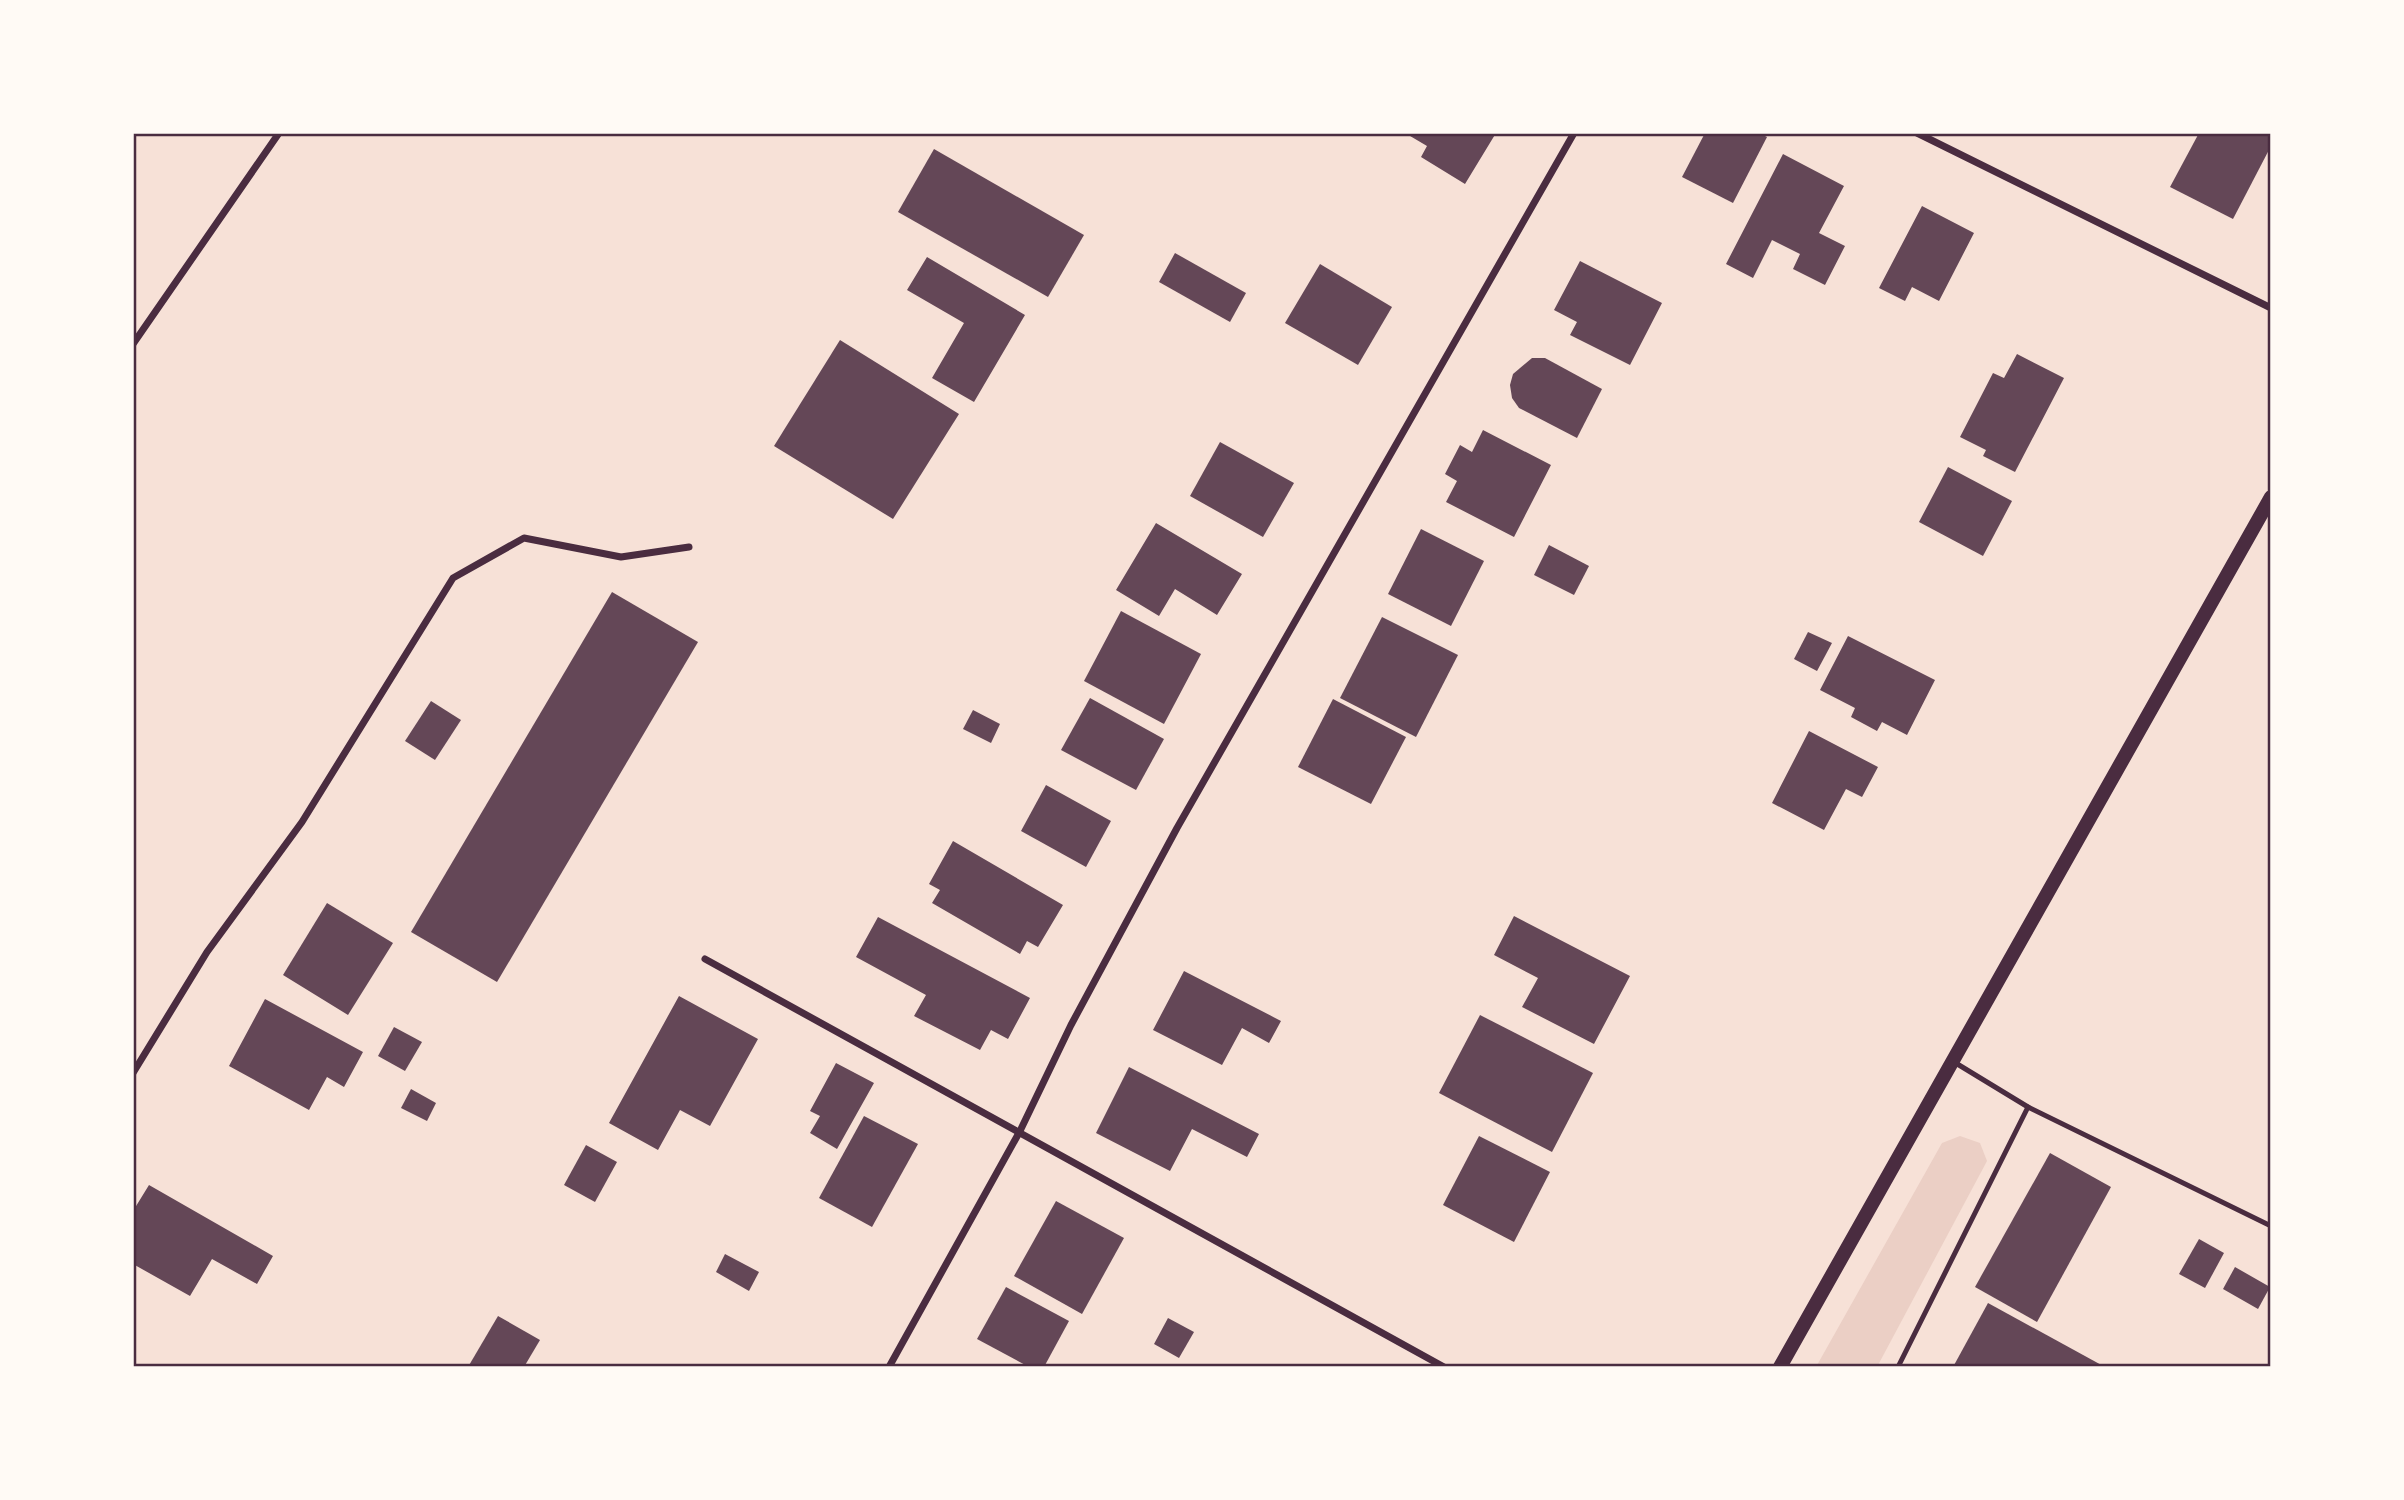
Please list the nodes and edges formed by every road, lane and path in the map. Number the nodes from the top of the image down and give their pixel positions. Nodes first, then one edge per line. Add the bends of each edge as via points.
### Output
1 (279, 133) edge
2 (1574, 133) edge
3 (1917, 133) edge
4 (2271, 308) edge
5 (133, 344) edge
6 (2271, 497) edge
7 (689, 547) dead end
8 (705, 959) dead end
9 (1954, 1062) junction
10 (133, 1073) edge
11 (2028, 1107) junction
12 (1020, 1131) junction
13 (2271, 1226) edge
14 (889, 1367) edge
15 (1444, 1367) edge
16 (1780, 1367) edge
17 (1898, 1367) edge

1 - 5 street
2 - 12 street via 1177,828
3 - 4 street
6 - 9 main road
7 - 10 street via 621,557 524,538 453,578 302,822 207,952
8 - 12 street
9 - 11 lane
9 - 16 main road
11 - 13 lane
11 - 17 lane
12 - 14 street
12 - 15 street

